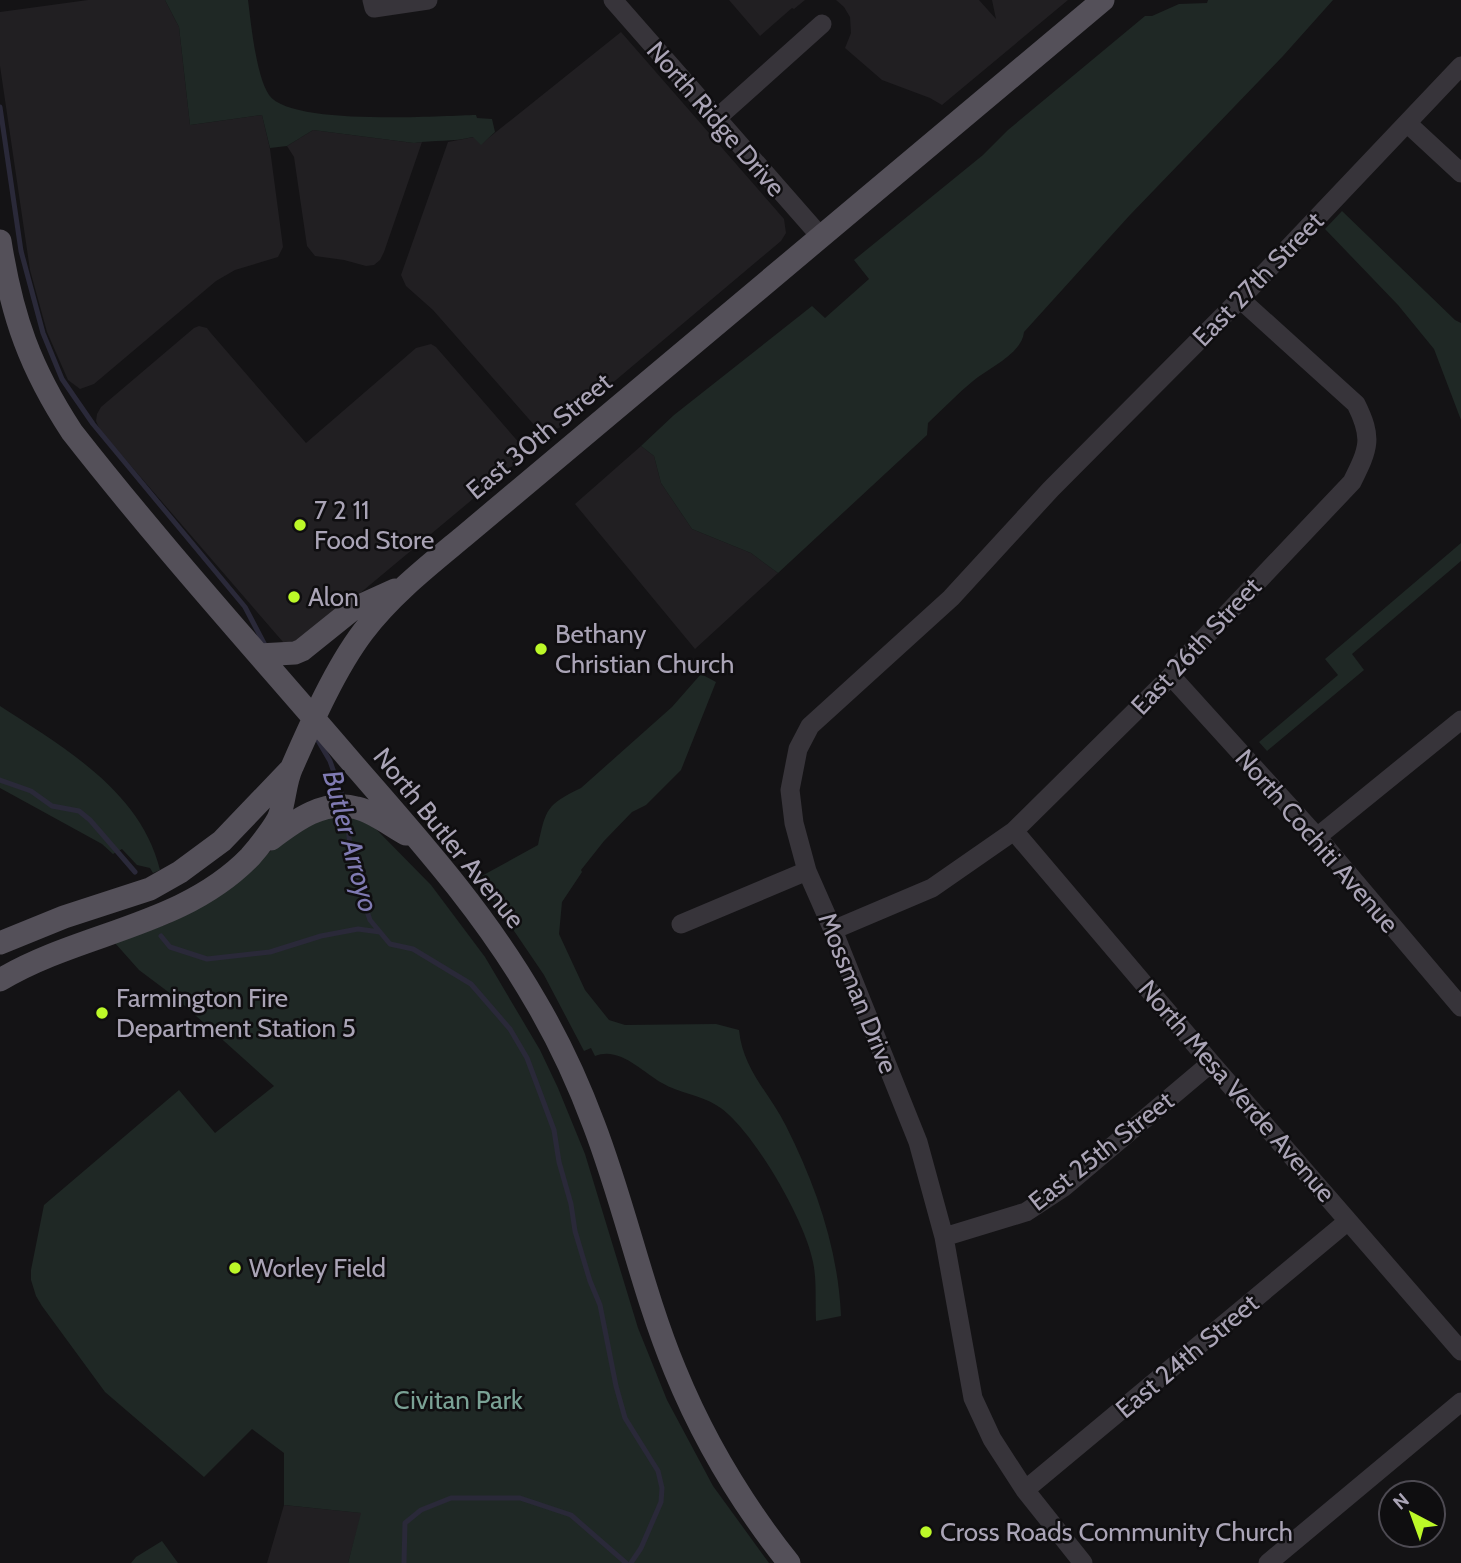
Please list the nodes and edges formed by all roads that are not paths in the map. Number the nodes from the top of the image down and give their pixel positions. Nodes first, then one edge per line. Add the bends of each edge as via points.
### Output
1 (372, 0) edge
2 (428, 0) edge
3 (613, 0) edge
4 (1103, 0) edge
5 (822, 24) dead end
6 (1461, 66) edge
7 (716, 120) junction
8 (1407, 123) junction
9 (1461, 173) edge
10 (821, 237) junction
11 (0, 241) edge
12 (1240, 299) junction
13 (1051, 489) joint
14 (407, 584) junction
15 (259, 655) junction
16 (1171, 676) junction
17 (315, 719) junction
18 (1461, 720) edge
19 (290, 770) junction
20 (1014, 831) junction
21 (1317, 837) junction
22 (421, 843) junction
23 (250, 857) junction
24 (807, 871) junction
25 (681, 924) dead end
26 (833, 930) junction
27 (0, 943) edge
28 (0, 980) edge
29 (1461, 1007) edge
30 (1211, 1063) junction
31 (1349, 1221) junction
32 (944, 1237) junction
33 (1461, 1351) edge
34 (1461, 1402) edge
35 (1025, 1490) junction
36 (789, 1563) edge
37 (1083, 1563) edge
38 (1268, 1563) edge

1 - 2 street via 374,8
3 - 7 street, North Ridge Drive
4 - 10 main road, East 30th Street
5 - 7 street
6 - 8 street, East 27th Street
7 - 10 street, North Ridge Drive
8 - 9 street
8 - 12 street, East 27th Street
10 - 14 main road, East 30th Street
11 - 15 main road, North Butler Avenue via 21,335 58,411 121,494
12 - 13 street, East 27th Street
12 - 16 street, East 26th Street via 1356,404 1367,427 1365,456 1352,482
13 - 24 street, Mossman Drive via 951,598 810,726 798,749 790,790
14 - 15 main road via 353,609 302,650
14 - 17 main road, East 30th Street via 357,640
15 - 17 main road, North Butler Avenue
16 - 20 street, East 26th Street
16 - 21 street, North Cochiti Avenue
17 - 19 main road, East 30th Street
17 - 22 main road, North Butler Avenue
18 - 21 street
19 - 23 main road, East 30th Street via 279,817
19 - 27 main road via 222,841 180,872 150,889
20 - 26 street, East 26th Street via 932,888
20 - 30 street, North Mesa Verde Avenue
21 - 29 street, North Cochiti Avenue
22 - 23 main road via 359,808 334,807 300,818
22 - 36 main road, North Butler Avenue via 502,945 541,1009 595,1127 643,1282 687,1398 735,1490
23 - 28 main road, East 30th Street via 212,887 164,915 76,945
24 - 25 street
24 - 26 street, Mossman Drive
26 - 32 street, Mossman Drive via 918,1142
30 - 31 street, North Mesa Verde Avenue
30 - 32 street, East 25th Street via 1064,1186 1026,1212
31 - 33 street, North Mesa Verde Avenue
31 - 35 street, East 24th Street
32 - 35 street, Mossman Drive via 972,1398
34 - 38 street
35 - 37 street, Mossman Drive

